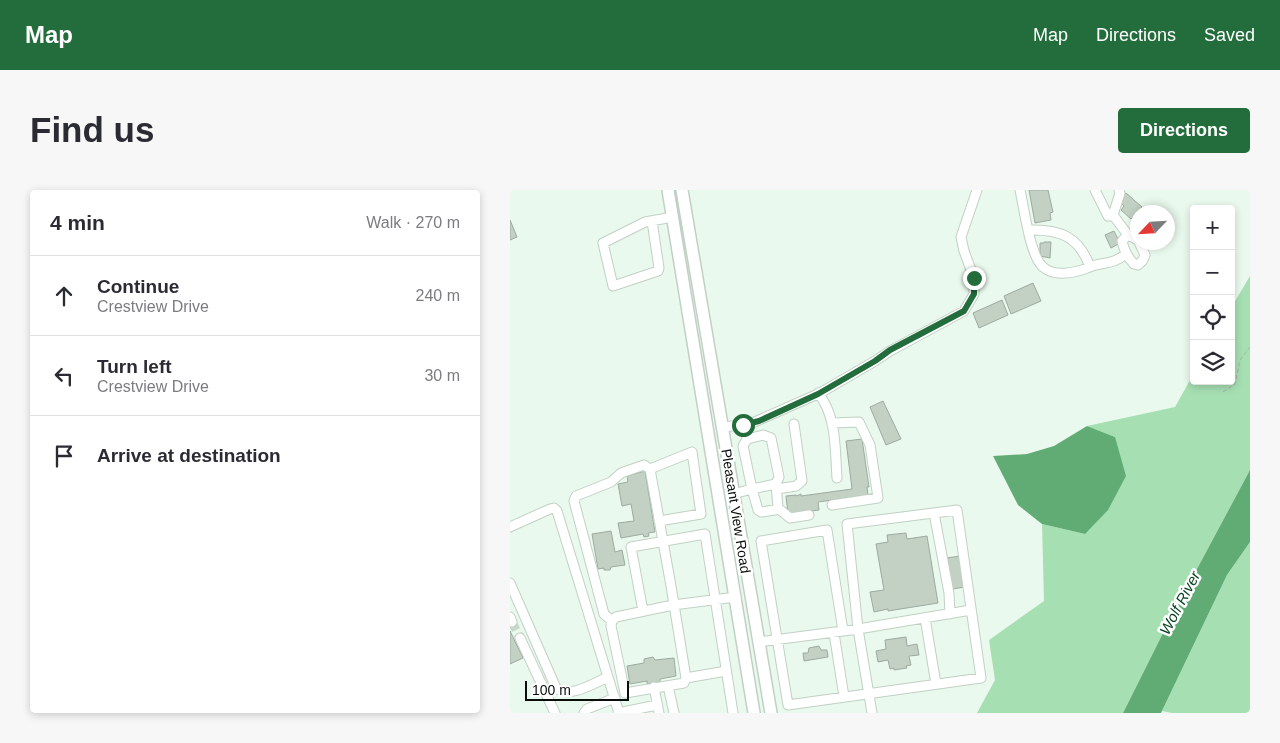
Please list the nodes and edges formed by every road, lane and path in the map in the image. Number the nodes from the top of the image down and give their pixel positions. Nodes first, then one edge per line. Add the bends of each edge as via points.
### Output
1 (668, 190) edge
2 (682, 190) edge
3 (977, 190) edge
4 (1020, 190) edge
5 (1095, 190) edge
6 (1119, 190) edge
7 (1113, 215) junction
8 (673, 217) junction
9 (652, 221) junction
10 (1029, 230) junction
11 (1128, 236) joint
12 (1142, 250) edge
13 (1126, 254) junction
14 (1090, 267) junction
15 (1250, 347) edge
16 (710, 356) junction
17 (696, 357) junction
18 (1223, 392) dead end
19 (818, 394) junction
20 (832, 423) junction
21 (794, 424) dead end
22 (722, 427) junction
23 (650, 468) junction
24 (837, 478) dead end
25 (776, 487) junction
26 (752, 488) junction
27 (733, 494) junction
28 (832, 505) dead end
29 (778, 508) junction
30 (934, 513) junction
31 (809, 515) dead end
32 (659, 520) junction
33 (510, 526) edge
34 (662, 541) junction
35 (853, 582) junction
36 (836, 584) junction
37 (511, 586) edge
38 (736, 597) junction
39 (714, 600) junction
40 (673, 605) junction
41 (971, 610) junction
42 (643, 611) junction
43 (950, 614) junction
44 (925, 618) junction
45 (612, 621) junction
46 (858, 629) junction
47 (838, 632) junction
48 (520, 638) tunnel mouth
49 (778, 640) junction
50 (758, 642) junction
51 (744, 643) junction
52 (726, 671) junction
53 (608, 678) junction
54 (686, 678) junction
55 (936, 684) junction
56 (668, 686) junction
57 (654, 688) junction
58 (869, 694) junction
59 (844, 697) junction
60 (615, 698) junction
61 (658, 709) edge
62 (753, 710) edge
63 (555, 713) edge
64 (584, 713) edge
65 (619, 713) edge
66 (674, 713) edge
67 (733, 713) edge
68 (771, 713) edge
69 (872, 713) edge

1 - 8 main road, Pleasant View Road
2 - 16 main road, Pleasant View Road
3 - 19 street via 961,237 974,278 974,294 964,311 890,350
4 - 10 street
5 - 7 street via 1108,216
6 - 7 street
7 - 11 street
8 - 9 street
8 - 17 main road, Pleasant View Road
9 - 9 street via 603,243 613,286 660,268
10 - 14 street via 1056,231 1074,241 1083,250
10 - 14 street via 1042,267 1049,271 1074,272
11 - 13 street via 1122,241
12 - 13 street via 1145,255 1138,264 1134,264
13 - 14 street via 1109,263
15 - 18 path via 1240,360 1235,384
16 - 17 main road
16 - 22 main road, Pleasant View Road
17 - 38 main road, Pleasant View Road
19 - 20 street via 826,402
19 - 22 street via 750,424
20 - 24 street
20 - 28 street via 859,422 870,445 878,498
21 - 25 street via 802,480 796,486
22 - 27 main road, Pleasant View Road
23 - 32 street
23 - 32 street via 692,452 700,514
23 - 45 street via 644,465 621,473 611,482 576,496 574,501 604,614
25 - 26 street
25 - 26 street via 779,476 770,438 763,435 747,439 743,446
25 - 29 street
26 - 27 street
26 - 29 street via 758,510
27 - 50 main road, Pleasant View Road
29 - 31 street via 790,518
30 - 35 street via 846,524
30 - 41 street via 957,510
30 - 43 street
32 - 34 street
33 - 53 street via 554,508 558,511
34 - 39 street via 705,534
34 - 40 street
34 - 42 street via 631,547
35 - 36 street
35 - 46 street
36 - 47 street
36 - 49 street via 827,530 761,541
37 - 53 street via 556,688 564,692 575,691
38 - 39 street
38 - 51 main road, Pleasant View Road
39 - 40 street
39 - 52 street
40 - 42 street
40 - 54 street
41 - 43 street
41 - 55 street via 981,678
42 - 45 street via 616,617
43 - 44 street
44 - 46 street
44 - 55 street
45 - 57 street via 625,693
46 - 47 street
46 - 58 street
47 - 49 street
47 - 59 street
48 - 63 street
49 - 50 street
49 - 59 street via 788,705
50 - 51 main road
50 - 68 main road, Pleasant View Road
51 - 62 main road, Pleasant View Road
52 - 54 street
52 - 67 street
53 - 60 street
54 - 56 street via 684,683
55 - 58 street
56 - 57 street
56 - 66 street
57 - 61 street
58 - 59 street
58 - 69 street
60 - 64 street
60 - 65 street
61 - 65 street

